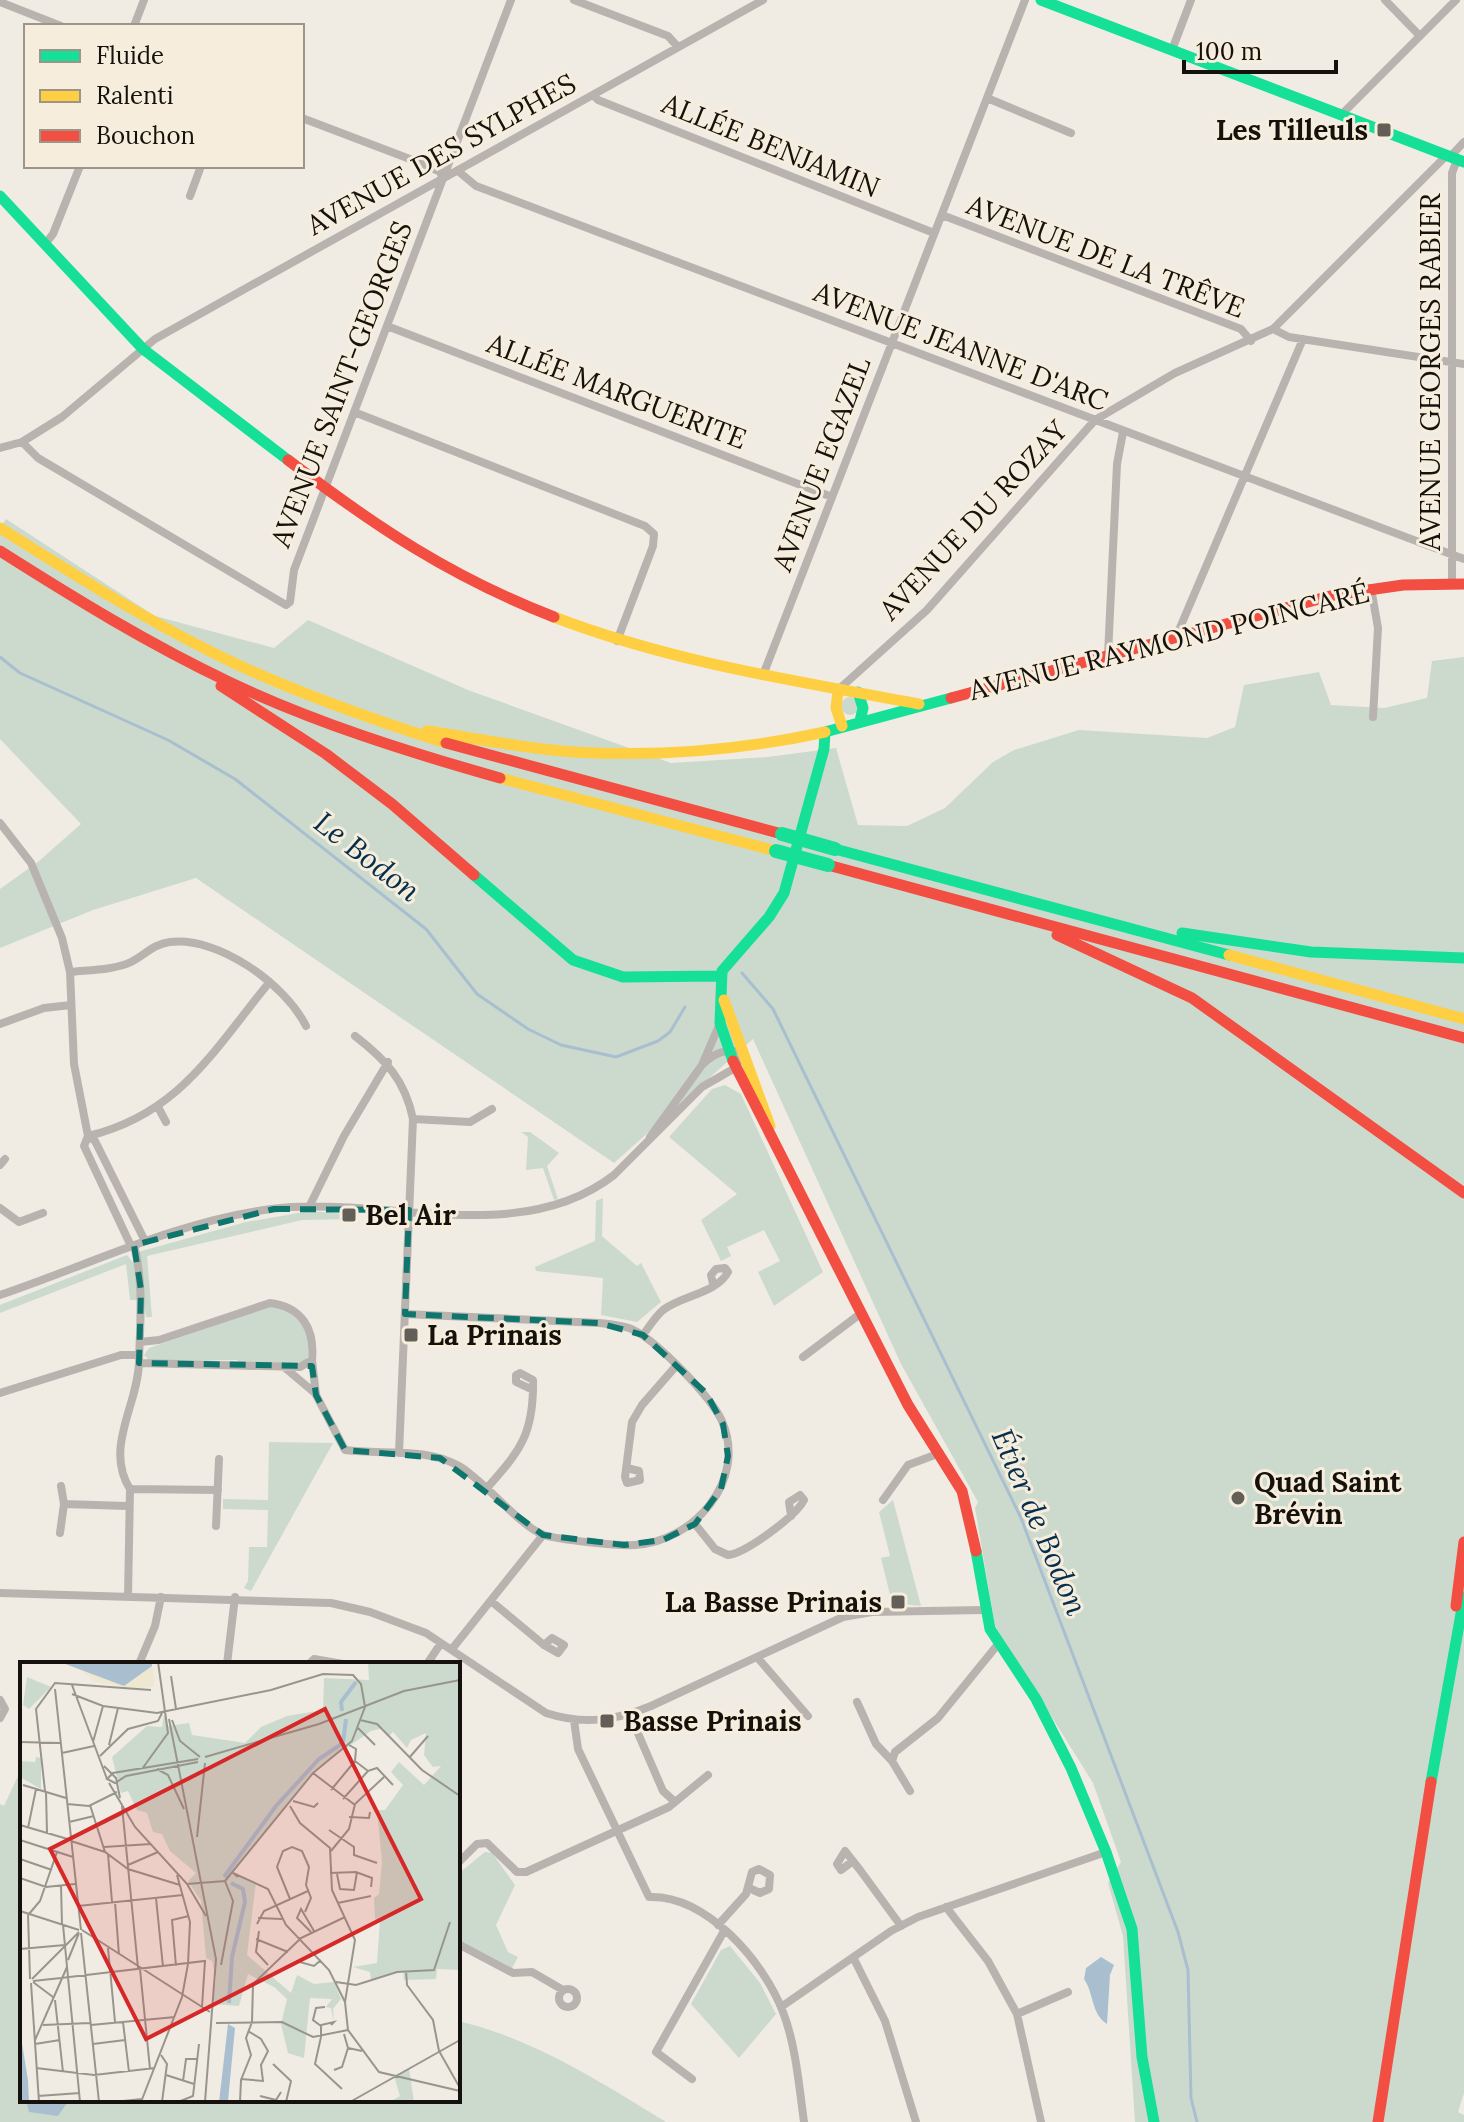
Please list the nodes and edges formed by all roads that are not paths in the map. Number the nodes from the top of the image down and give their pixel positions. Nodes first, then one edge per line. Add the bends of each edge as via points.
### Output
1 (144, 0) edge
2 (511, 0) edge
3 (574, 0) edge
4 (763, 0) edge
5 (1025, 0) edge
6 (1041, 0) edge
7 (1191, 0) edge
8 (1385, 0) edge
9 (1456, 0) edge
10 (0, 2) edge
11 (56, 24) edge
12 (135, 24) edge
13 (1420, 36) junction
14 (678, 47) junction
15 (1172, 50) junction
16 (593, 95) junction
17 (987, 98) junction
18 (1342, 114) junction
19 (304, 119) edge
20 (1071, 133) dead end
21 (1464, 142) edge
22 (1454, 159) edge
23 (79, 168) edge
24 (200, 168) edge
25 (458, 171) junction
26 (443, 179) junction
27 (0, 196) edge
28 (190, 196) dead end
29 (942, 215) junction
30 (934, 233) junction
31 (45, 244) junction
32 (387, 326) junction
33 (1273, 329) junction
34 (1303, 339) junction
35 (1251, 341) junction
36 (892, 343) junction
37 (143, 349) junction
38 (1454, 363) junction
39 (1464, 364) edge
40 (354, 412) junction
41 (1095, 420) junction
42 (1123, 432) junction
43 (22, 442) junction
44 (0, 448) edge
45 (1247, 478) junction
46 (325, 488) junction
47 (832, 497) junction
48 (0, 528) edge
49 (0, 551) edge
50 (1453, 556) junction
51 (1464, 559) edge
52 (1458, 584) edge
53 (1371, 588) junction
54 (1176, 637) junction
55 (617, 641) junction
56 (1108, 655) junction
57 (211, 673) junction
58 (763, 675) junction
59 (838, 691) junction
60 (858, 692) junction
61 (923, 705) junction
62 (1373, 717) dead end
63 (860, 721) junction
64 (842, 726) junction
65 (825, 732) junction
66 (415, 733) junction
67 (0, 823) edge
68 (1041, 923) junction
69 (1139, 931) junction
70 (1464, 958) edge
71 (70, 972) junction
72 (720, 976) junction
73 (268, 984) junction
74 (722, 997) junction
75 (71, 1005) junction
76 (1464, 1019) edge
77 (720, 1023) junction
78 (0, 1024) edge
79 (306, 1026) dead end
80 (355, 1036) dead end
81 (1464, 1038) edge
82 (727, 1050) junction
83 (744, 1052) junction
84 (388, 1062) junction
85 (702, 1065) junction
86 (735, 1068) junction
87 (158, 1107) junction
88 (492, 1109) dead end
89 (413, 1119) junction
90 (166, 1122) dead end
91 (88, 1136) junction
92 (645, 1146) junction
93 (776, 1146) junction
94 (1464, 1193) edge
95 (309, 1207) junction
96 (0, 1208) edge
97 (409, 1210) junction
98 (43, 1213) dead end
99 (145, 1241) junction
100 (132, 1245) junction
101 (713, 1284) dead end
102 (0, 1295) edge
103 (405, 1314) junction
104 (860, 1314) junction
105 (643, 1335) junction
106 (140, 1342) junction
107 (803, 1357) dead end
108 (139, 1359) junction
109 (312, 1360) junction
110 (676, 1366) junction
111 (284, 1367) junction
112 (533, 1390) dead end
113 (0, 1393) edge
114 (316, 1395) junction
115 (399, 1453) junction
116 (940, 1453) junction
117 (219, 1459) dead end
118 (627, 1468) dead end
119 (61, 1486) dead end
120 (487, 1488) junction
121 (130, 1489) junction
122 (218, 1490) junction
123 (883, 1500) dead end
124 (64, 1504) junction
125 (127, 1506) junction
126 (791, 1516) dead end
127 (695, 1524) junction
128 (216, 1526) dead end
129 (60, 1533) dead end
130 (543, 1535) junction
131 (1464, 1542) edge
132 (0, 1593) edge
133 (128, 1596) junction
134 (161, 1597) junction
135 (235, 1597) junction
136 (1464, 1597) edge
137 (491, 1601) junction
138 (984, 1610) junction
139 (441, 1643) junction
140 (999, 1643) junction
141 (544, 1645) dead end
142 (452, 1649) junction
143 (757, 1657) junction
144 (140, 1662) edge
145 (227, 1662) edge
146 (311, 1662) edge
147 (331, 1662) edge
148 (428, 1662) edge
149 (1446, 1687) junction
150 (0, 1700) edge
151 (857, 1702) dead end
152 (630, 1715) junction
153 (808, 1716) dead end
154 (0, 1718) edge
155 (574, 1720) junction
156 (892, 1761) junction
157 (708, 1775) dead end
158 (910, 1791) dead end
159 (674, 1801) junction
160 (615, 1831) junction
161 (1106, 1852) junction
162 (460, 1861) edge
163 (853, 1861) dead end
164 (749, 1888) dead end
165 (946, 1907) junction
166 (901, 1926) junction
167 (721, 1928) junction
168 (460, 1945) edge
169 (853, 1957) junction
170 (563, 1990) dead end
171 (1068, 1992) dead end
172 (781, 2007) junction
173 (1017, 2014) junction
174 (692, 2079) dead end
175 (804, 2122) edge
176 (916, 2122) edge
177 (1041, 2122) edge
178 (1154, 2122) edge
179 (1378, 2122) edge

1 - 12 street
2 - 26 street, AVENUE SAINT-GEORGES
3 - 14 street via 668,36
4 - 14 street, AVENUE DES SYLPHES
5 - 17 street, AVENUE EGAZEL
6 - 15 main road
7 - 15 street
8 - 13 street
9 - 13 street
10 - 11 street
13 - 18 street
14 - 16 street, AVENUE DES SYLPHES
15 - 18 main road
16 - 25 street, AVENUE DES SYLPHES
16 - 30 street, ALLÉE BENJAMIN
17 - 20 street
17 - 29 street, AVENUE EGAZEL
18 - 22 main road
19 - 26 street via 423,164
21 - 22 street, AVENUE DU ROZAY
22 - 33 street, AVENUE DU ROZAY
22 - 38 street, AVENUE GEORGES RABIER
23 - 31 street
24 - 28 street
25 - 26 street, AVENUE DES SYLPHES
25 - 36 street, AVENUE JEANNE D'ARC via 476,186
26 - 32 street, AVENUE SAINT-GEORGES
26 - 37 street, AVENUE DES SYLPHES
27 - 31 main road, AVENUE RAYMOND POINCARÉ
29 - 30 street, AVENUE EGAZEL
29 - 35 street, AVENUE DE LA TRÊVE via 1241,329
30 - 36 street, AVENUE EGAZEL
31 - 37 main road, AVENUE RAYMOND POINCARÉ
32 - 40 street, AVENUE SAINT-GEORGES
32 - 47 street, ALLÉE MARGUERITE
33 - 34 street
33 - 35 street, AVENUE DU ROZAY
34 - 38 street
34 - 45 street
35 - 41 street, AVENUE DU ROZAY via 1175,373
36 - 41 street, AVENUE JEANNE D'ARC
36 - 47 street, AVENUE EGAZEL
37 - 43 street, AVENUE DES SYLPHES via 62,417
37 - 46 main road, AVENUE RAYMOND POINCARÉ
38 - 39 street
38 - 50 street, AVENUE GEORGES RABIER
40 - 46 street, AVENUE SAINT-GEORGES
40 - 55 street via 645,526 654,534 653,546
41 - 42 street, AVENUE JEANNE D'ARC
41 - 59 street, AVENUE DU ROZAY via 927,610
42 - 45 street, AVENUE JEANNE D'ARC
42 - 56 street
43 - 44 street, AVENUE DES SYLPHES
43 - 46 street, AVENUE SAINT-GEORGES via 38,458 286,605
45 - 50 street, AVENUE JEANNE D'ARC
45 - 54 street
46 - 55 main road, AVENUE RAYMOND POINCARÉ via 436,564 492,593
47 - 58 street, AVENUE EGAZEL
48 - 66 main road via 126,606 224,658
49 - 57 main road
50 - 51 street, AVENUE JEANNE D'ARC
50 - 52 street, AVENUE GEORGES RABIER
52 - 53 main road, AVENUE RAYMOND POINCARÉ
53 - 54 main road, AVENUE RAYMOND POINCARÉ
53 - 62 street via 1378,628
54 - 56 main road, AVENUE RAYMOND POINCARÉ
55 - 58 main road, AVENUE RAYMOND POINCARÉ
56 - 61 main road, AVENUE RAYMOND POINCARÉ
57 - 68 main road, bridge via 309,715 443,761
57 - 72 main road via 221,687 392,804 573,960 623,977
58 - 59 main road, AVENUE RAYMOND POINCARÉ
59 - 60 main road, AVENUE RAYMOND POINCARÉ
59 - 64 main road
60 - 61 main road, AVENUE RAYMOND POINCARÉ
60 - 63 main road
61 - 63 main road, AVENUE RAYMOND POINCARÉ
63 - 64 main road, AVENUE RAYMOND POINCARÉ
64 - 65 main road, AVENUE RAYMOND POINCARÉ
65 - 66 main road, AVENUE RAYMOND POINCARÉ via 703,753 648,755 520,746 437,730
65 - 72 main road via 784,893
66 - 69 main road, bridge
67 - 71 street via 45,888
68 - 81 main road
68 - 94 main road via 1052,933 1192,998
69 - 70 main road via 1158,927 1311,952
69 - 76 main road
71 - 73 street via 130,963 154,946 187,942 242,959
71 - 75 street
72 - 74 main road
73 - 79 street
73 - 87 street via 196,1076
74 - 77 main road
74 - 83 main road
75 - 78 street via 44,1008
75 - 91 street via 74,1064
77 - 82 main road
77 - 85 street
80 - 84 street
82 - 83 street
82 - 85 street
82 - 86 main road
83 - 86 street
83 - 93 main road
84 - 89 street via 403,1084
84 - 95 street
85 - 92 street
86 - 92 street via 712,1079
86 - 93 main road
87 - 90 street
87 - 91 street via 113,1130
88 - 89 street via 470,1122
89 - 97 street
91 - 99 street
91 - 100 street via 84,1146
92 - 97 street via 599,1187 538,1211 513,1215
93 - 104 main road
95 - 97 street
95 - 99 street via 259,1211
96 - 98 street via 19,1222
97 - 103 street
99 - 100 street
100 - 102 street
100 - 106 street via 141,1290
101 - 105 street via 664,1309
103 - 105 street via 599,1323
103 - 115 street
104 - 107 street
104 - 116 main road
105 - 110 street
106 - 108 street
106 - 109 street via 270,1303 286,1305 303,1317
108 - 111 street
108 - 113 street via 121,1355
108 - 121 street via 119,1449
109 - 111 street
109 - 114 street
110 - 118 street via 632,1422
110 - 127 street via 706,1393 723,1424 728,1456 721,1489
111 - 114 street
112 - 120 street via 526,1441
114 - 115 street via 345,1450
115 - 120 street via 440,1458
116 - 123 street via 908,1465
116 - 138 main road via 968,1509
117 - 122 street
119 - 124 street
120 - 130 street
121 - 122 street
121 - 125 street
122 - 128 street
124 - 125 street
124 - 129 street
125 - 133 street
126 - 127 street via 744,1550 728,1555 715,1549
127 - 130 street via 663,1540 634,1545
130 - 137 street
131 - 149 main road
132 - 133 street
133 - 134 street
134 - 135 street
134 - 144 street
135 - 139 street via 331,1603 397,1621
135 - 145 street
136 - 149 main road
137 - 141 street
137 - 142 street
138 - 140 main road
138 - 143 street via 843,1617
139 - 142 street
139 - 148 street
140 - 156 street via 938,1718 895,1752
140 - 161 main road via 1066,1757
142 - 155 street via 546,1713
143 - 152 street
143 - 153 street
146 - 147 street
149 - 179 main road
150 - 154 street via 5,1709
151 - 156 street via 876,1744
152 - 155 street
152 - 159 street via 663,1791
155 - 160 street via 578,1749
156 - 158 street
157 - 159 street
159 - 160 street
160 - 162 street via 521,1873 487,1843 477,1844
160 - 167 street via 649,1897 674,1898
161 - 165 street
161 - 178 main road via 1132,1929 1142,2057
163 - 166 street
164 - 167 street
165 - 166 street
165 - 173 street via 988,1961
166 - 169 street
167 - 172 street via 764,1977
167 - 174 street via 656,2052
168 - 170 street via 513,1973 532,1972
169 - 172 street
169 - 176 street via 885,2021
171 - 173 street
172 - 175 street
173 - 177 street

